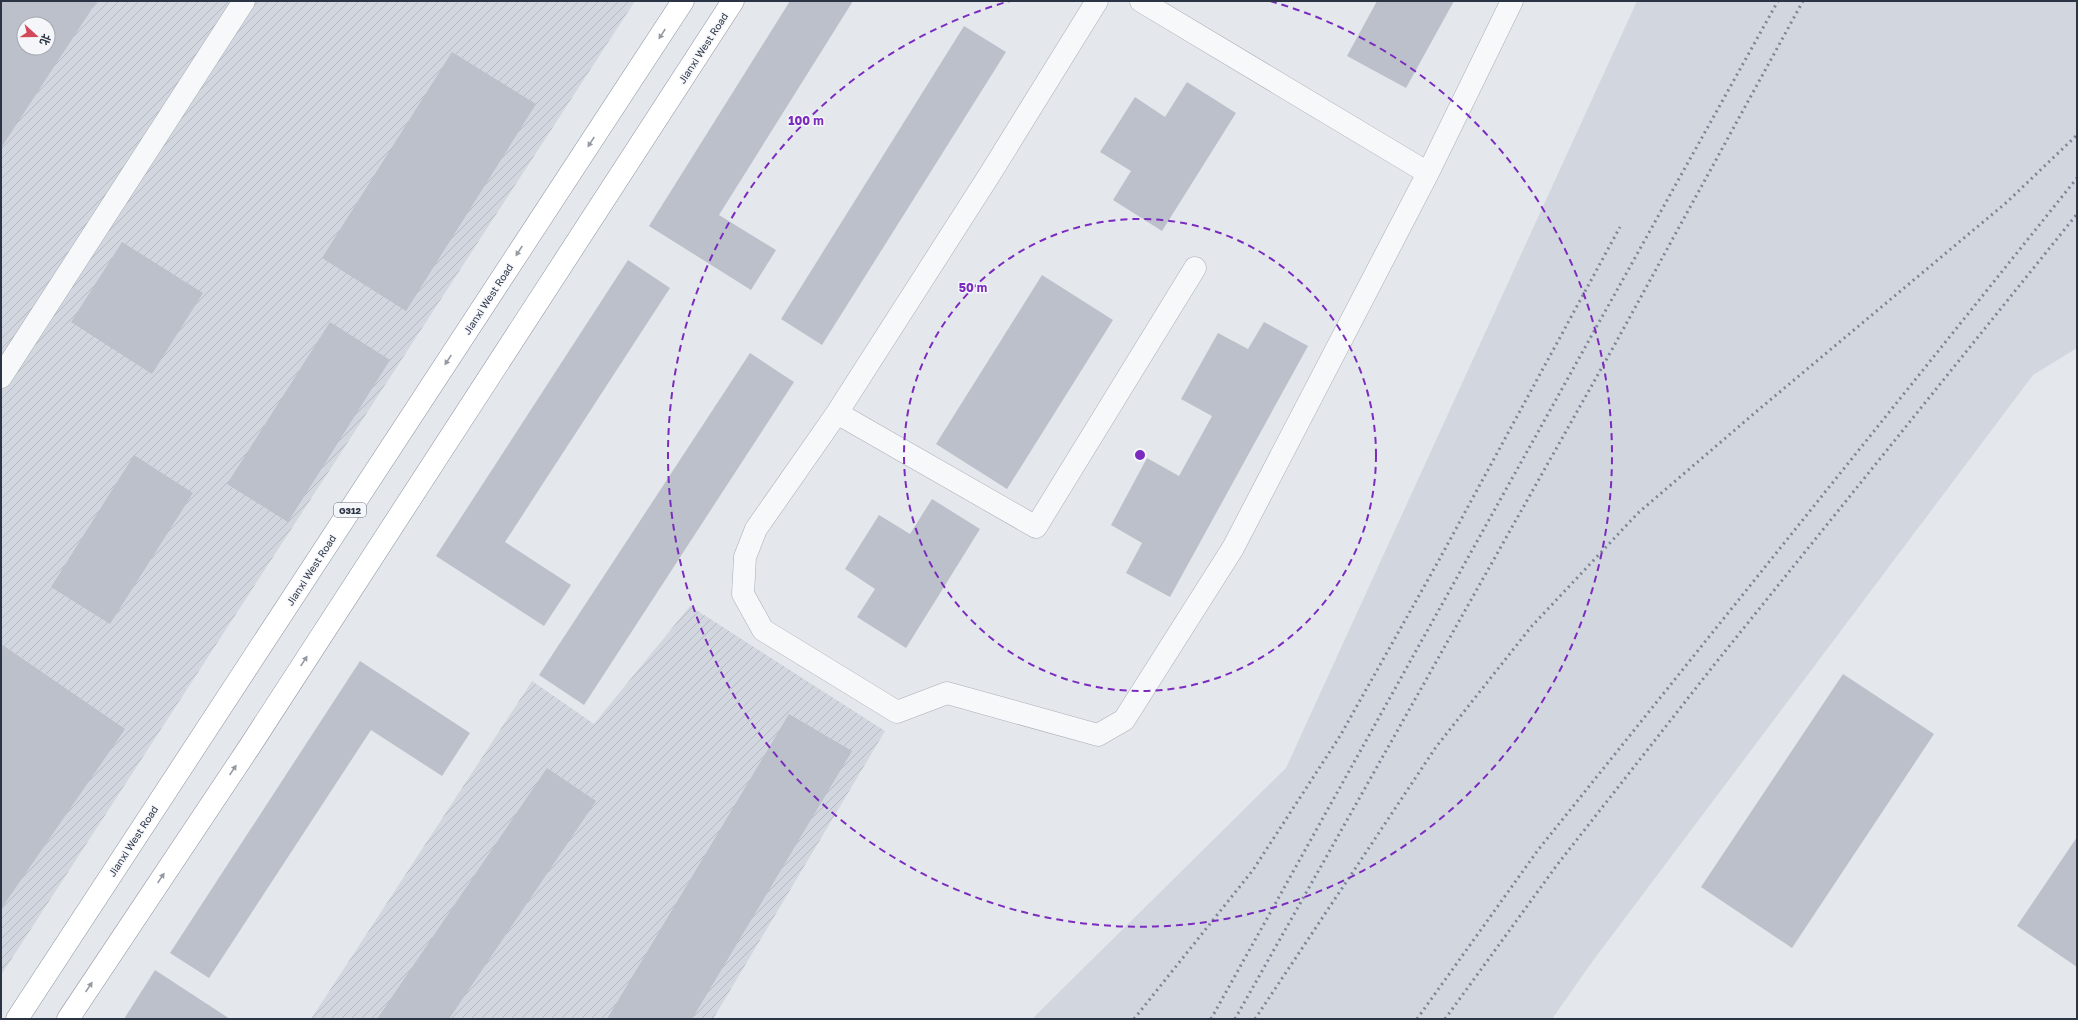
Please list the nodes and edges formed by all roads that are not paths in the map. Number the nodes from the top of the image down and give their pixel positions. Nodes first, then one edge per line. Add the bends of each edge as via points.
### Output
1 (244, 1) edge
2 (683, 1) edge
3 (733, 1) edge
4 (1097, 1) edge
5 (1141, 1) edge
6 (1512, 1) edge
7 (1428, 173) junction
8 (1195, 268) dead end
9 (1, 377) edge
10 (837, 412) junction
11 (17, 1019) edge
12 (68, 1019) edge

1 - 9 lane
2 -> 11 highway, Jianxi West Road / G312
12 -> 3 highway, Jianxi West Road via 250,746
4 - 10 lane via 990,174
5 - 7 lane
6 - 7 lane
7 - 10 lane via 1233,548 1124,720 1098,736 948,693 897,712 763,630 743,594 745,557 756,529
8 - 10 lane via 1036,527

